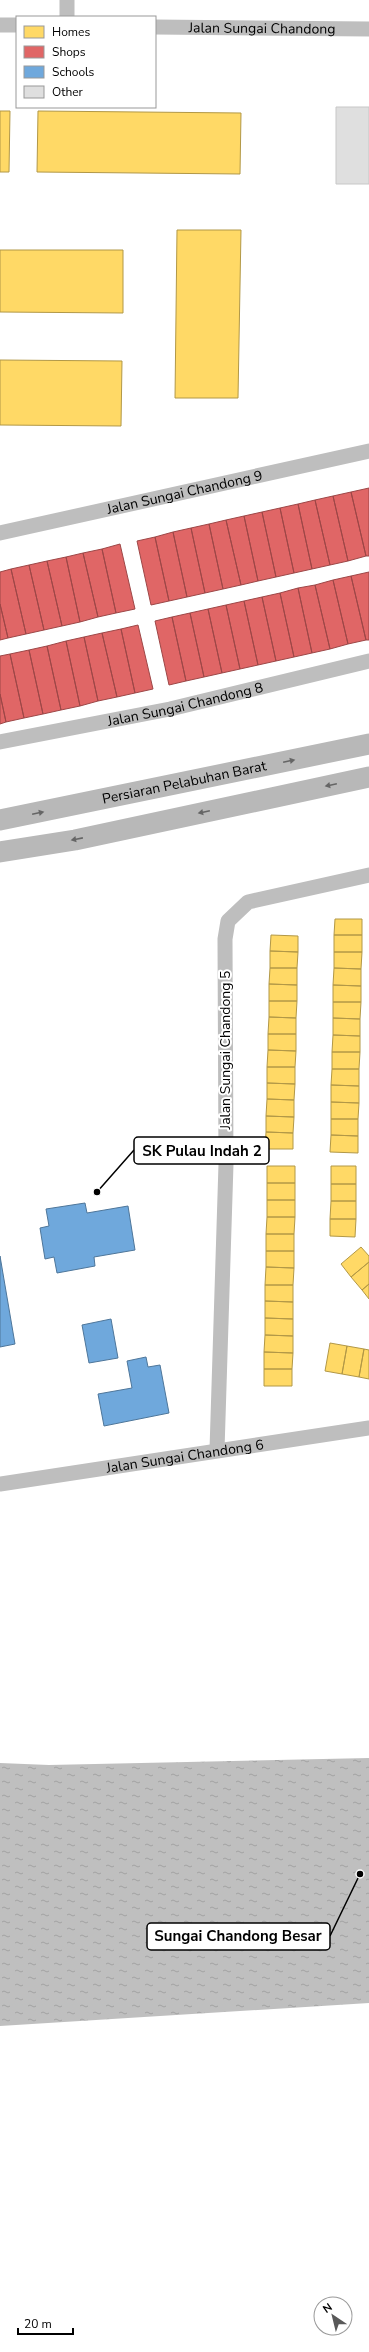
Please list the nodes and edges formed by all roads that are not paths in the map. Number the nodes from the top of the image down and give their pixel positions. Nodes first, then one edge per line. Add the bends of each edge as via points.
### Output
1 (67, 0) edge
2 (67, 16) edge
3 (0, 25) edge
4 (16, 25) edge
5 (156, 27) edge
6 (369, 30) edge
7 (369, 451) edge
8 (0, 533) edge
9 (369, 660) edge
10 (0, 742) edge
11 (361, 746) edge
12 (362, 778) edge
13 (0, 820) edge
14 (0, 852) edge
15 (369, 875) edge
16 (369, 1428) edge
17 (217, 1450) junction
18 (0, 1484) edge

1 - 2 street
3 - 4 street
5 - 6 street, Jalan Sungai Chandong
7 - 8 street, Jalan Sungai Chandong 9
9 - 10 street, Jalan Sungai Chandong 8 via 170,709
11 - 12 street via 349,760 349,770
13 -> 11 street, Persiaran Pelabuhan Barat
12 -> 14 street via 75,840
15 - 17 street, Jalan Sungai Chandong 5 via 248,902 228,921 225,939 226,1164
16 - 17 street, Jalan Sungai Chandong 6
17 - 18 street, Jalan Sungai Chandong 6

